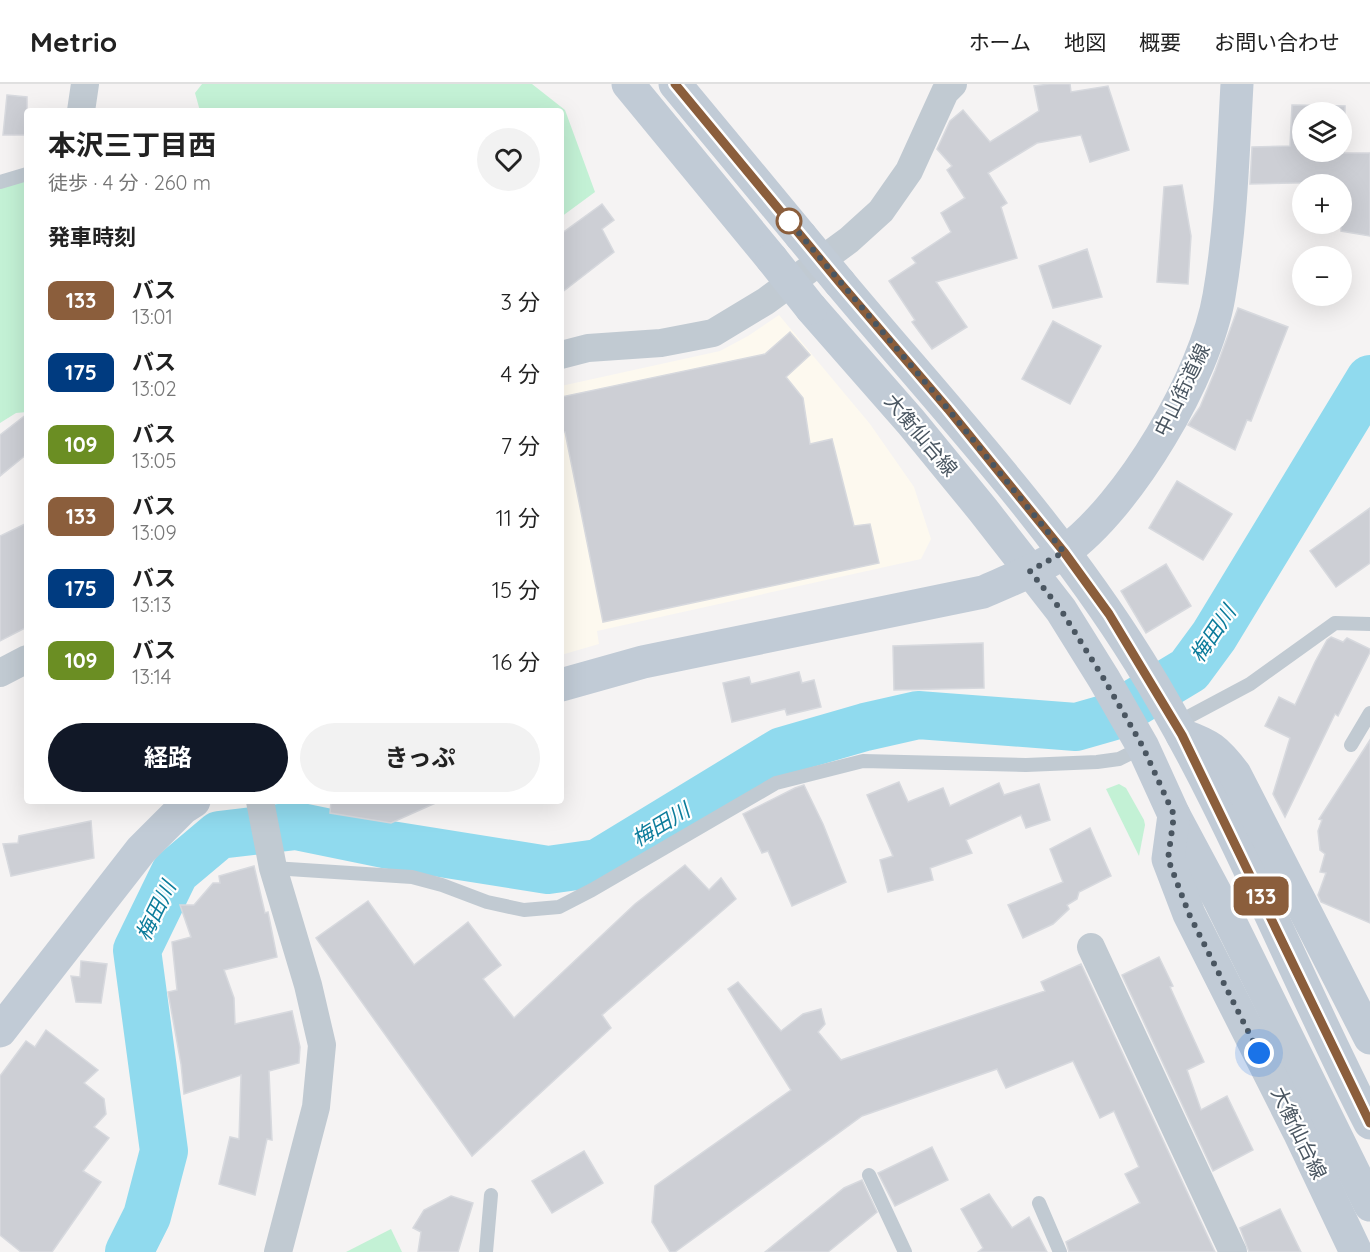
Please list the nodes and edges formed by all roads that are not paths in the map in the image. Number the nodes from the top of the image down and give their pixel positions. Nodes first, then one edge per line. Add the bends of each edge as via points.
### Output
1 (85, 84) edge
2 (628, 84) edge
3 (675, 84) edge
4 (953, 84) edge
5 (1237, 84) edge
6 (81, 108) edge
7 (24, 175) edge
8 (0, 182) edge
9 (564, 354) edge
10 (1064, 552) junction
11 (1030, 571) junction
12 (1370, 624) edge
13 (24, 661) edge
14 (0, 673) edge
15 (564, 684) edge
16 (1370, 713) edge
17 (1175, 723) junction
18 (1138, 739) junction
19 (1351, 745) dead end
20 (190, 804) edge
21 (261, 805) edge
22 (1174, 815) junction
23 (273, 867) junction
24 (1091, 947) dead end
25 (0, 1031) edge
26 (1370, 1038) edge
27 (1370, 1123) edge
28 (869, 1175) dead end
29 (491, 1195) dead end
30 (1039, 1203) dead end
31 (1370, 1205) edge
32 (278, 1252) edge
33 (486, 1252) edge
34 (905, 1252) edge
35 (1060, 1252) edge
36 (1233, 1252) edge
37 (1356, 1252) edge

1 - 6 street
2 - 11 main road, 大衡仙台線, bridge via 811,308 911,422
3 - 10 main road, 大衡仙台線, bridge
4 - 9 street via 945,92 909,171 881,211 849,240 766,301 712,333
5 - 10 main road, 中山街道線 via 1226,245 1219,298 1205,348 1143,466 1096,525
7 - 8 lane
10 - 11 main road, 中山街道線
10 - 17 main road, 大衡仙台線 via 1109,614
11 - 15 main road, 中山街道線 via 983,592 643,662
11 - 18 main road, 大衡仙台線 via 1061,610
12 - 17 lane via 1335,623 1250,684
13 - 14 street
16 - 19 lane
17 - 26 main road via 1209,744 1234,774
17 - 27 main road, 大衡仙台線
18 - 22 main road, 大衡仙台線
18 - 23 lane via 1119,759 1026,765 864,761 776,783 559,907 524,910 412,877
20 - 25 main road via 141,850
21 - 23 street
22 - 31 main road, 大衡仙台線
22 - 37 main road, 大衡仙台線 via 1168,859 1189,914
23 - 32 street via 322,1045 316,1107
24 - 36 street
28 - 34 lane
29 - 33 lane
30 - 35 lane

